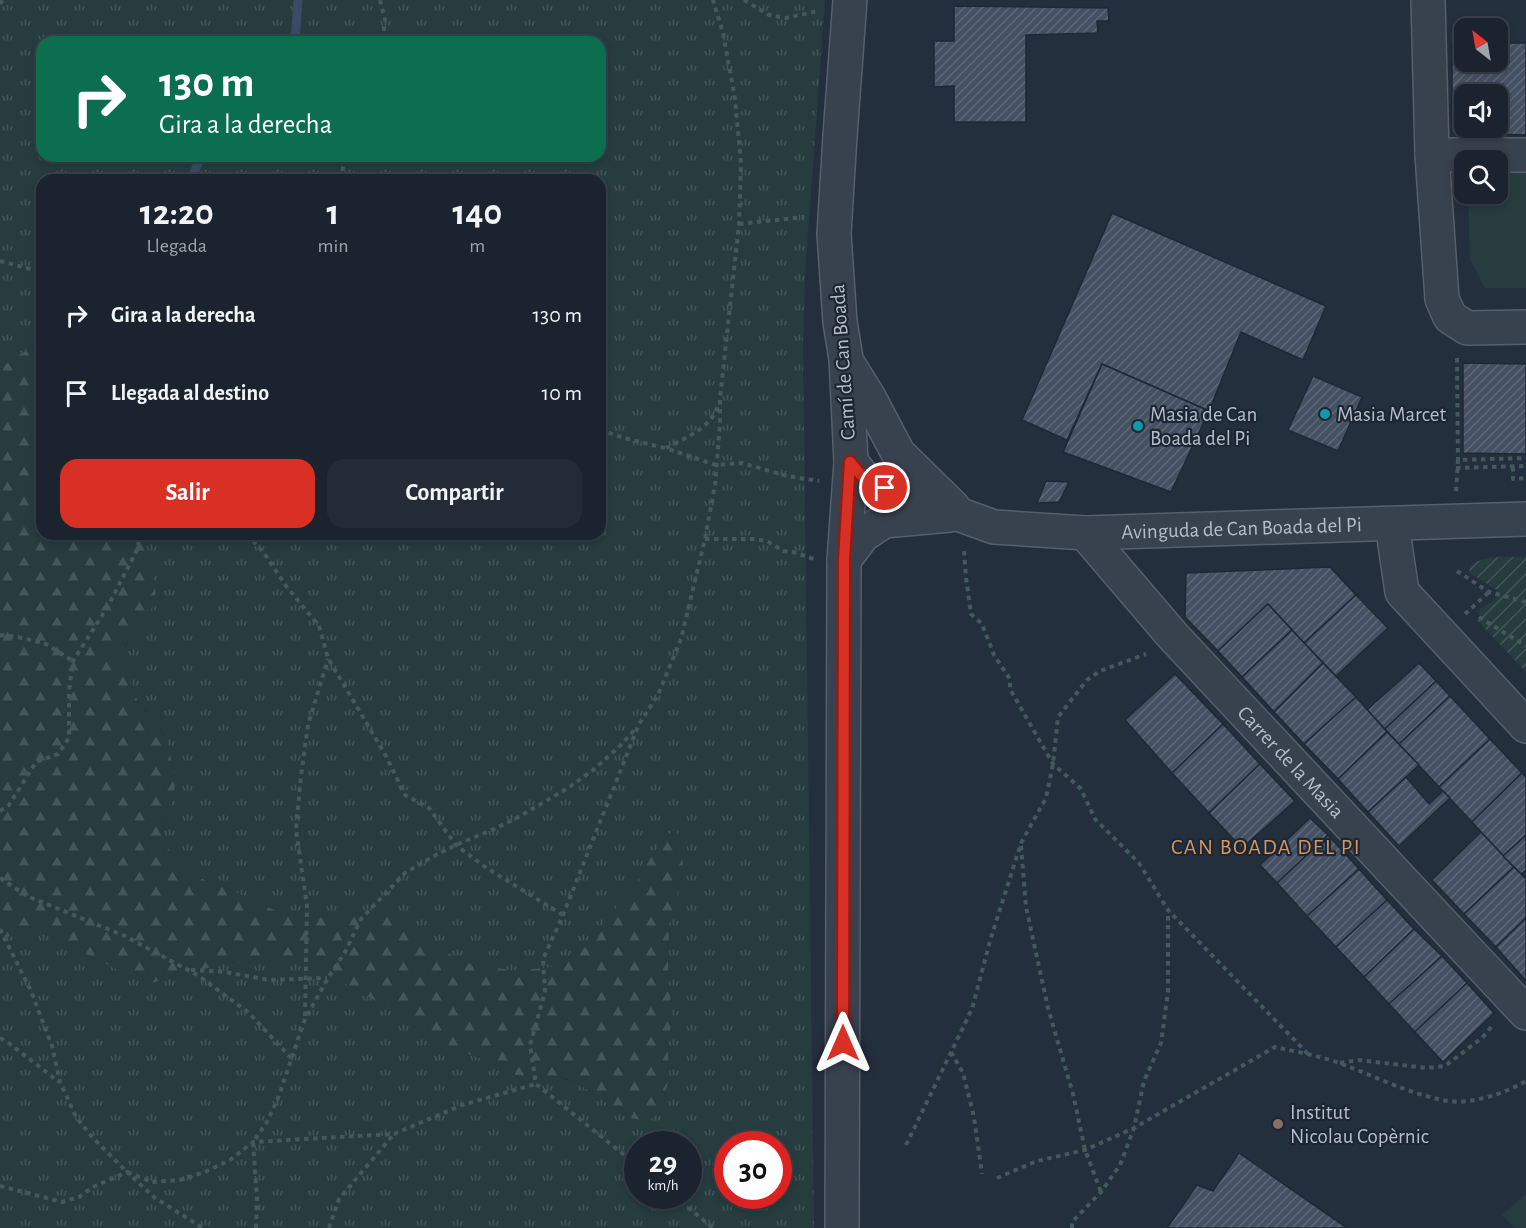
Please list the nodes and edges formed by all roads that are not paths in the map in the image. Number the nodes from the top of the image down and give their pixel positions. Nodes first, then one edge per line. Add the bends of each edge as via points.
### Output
1 (1428, 0) edge
2 (835, 5) edge
3 (1432, 155) junction
4 (1526, 155) edge
5 (1526, 327) edge
6 (846, 359) junction
7 (898, 453) junction
8 (839, 472) junction
9 (1526, 519) edge
10 (1392, 524) junction
11 (962, 528) junction
12 (1085, 533) junction
13 (832, 559) junction
14 (1526, 726) edge
15 (1526, 1013) edge
16 (842, 1228) edge

1 - 3 street
2 - 6 street, Camí de Can Boada via 840,125 834,234
3 - 4 street
3 - 5 street via 1442,299 1450,317 1467,328
6 - 7 street
6 - 8 street, Camí de Can Boada
7 - 8 street via 867,449
7 - 11 street
8 - 11 street, Avinguda de Can Boada del Pi
8 - 13 street, Camí de Can Boada
9 - 10 street, Avinguda de Can Boada del Pi
10 - 12 street, Avinguda de Can Boada del Pi
10 - 14 street via 1402,592
11 - 12 street, Avinguda de Can Boada del Pi
11 - 13 street via 884,521
12 - 15 street, Carrer de la Masia via 1173,636
13 - 16 street, Camí de Can Boada

